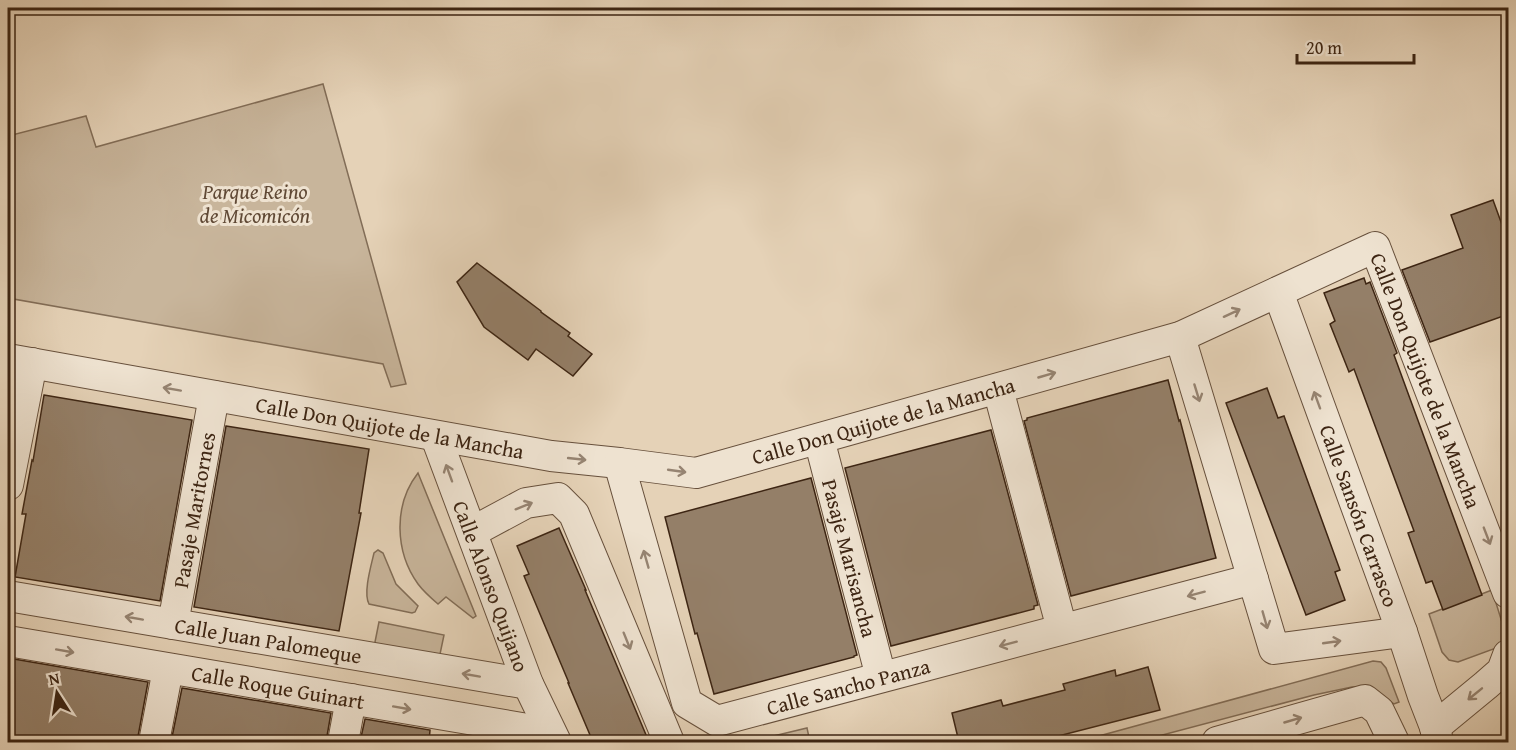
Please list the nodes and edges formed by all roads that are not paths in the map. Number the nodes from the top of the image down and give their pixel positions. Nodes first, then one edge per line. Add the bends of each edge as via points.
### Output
1 (1278, 292) junction
2 (1180, 337) junction
3 (20, 361) edge
4 (998, 388) junction
5 (214, 396) junction
6 (436, 437) junction
7 (819, 439) junction
8 (619, 463) junction
9 (8, 485) edge
10 (472, 532) junction
11 (1253, 579) junction
12 (1509, 593) edge
13 (8, 596) edge
14 (173, 624) junction
15 (1062, 629) junction
16 (1402, 632) junction
17 (8, 641) edge
18 (1509, 655) edge
19 (168, 669) junction
20 (881, 677) junction
21 (528, 684) junction
22 (351, 699) junction
23 (1436, 735) edge
24 (552, 739) edge
25 (154, 742) edge
26 (343, 742) edge
27 (669, 742) edge
28 (1217, 742) edge
29 (1394, 742) edge

2 -> 1 street, Calle Don Quijote de la Mancha
1 -> 12 street, Calle Don Quijote de la Mancha via 1376,247
16 -> 1 street, Calle Sansón Carrasco
4 -> 2 street, Calle Don Quijote de la Mancha
2 -> 11 street
5 -> 3 street, Calle Don Quijote de la Mancha
3 - 9 street
4 - 7 street, Calle Don Quijote de la Mancha
4 - 15 street
5 - 6 street, Calle Don Quijote de la Mancha
5 - 14 street, Pasaje Maritornes
6 -> 8 street, Calle Don Quijote de la Mancha
10 -> 6 street, Calle Alonso Quijano
8 -> 7 street, Calle Don Quijote de la Mancha via 696,473
7 - 20 street, Pasaje Marisancha
20 -> 8 street, Calle Sancho Panza via 717,720 687,703
10 - 21 street, Calle Alonso Quijano
10 -> 27 street via 526,503 558,498 574,514
11 -> 15 street, Calle Sancho Panza
11 -> 16 street via 1274,649
14 -> 13 street, Calle Juan Palomeque
21 -> 14 street, Calle Juan Palomeque
15 -> 20 street, Calle Sancho Panza
16 - 23 street, Calle Sansón Carrasco
17 -> 19 street, Calle Roque Guinart
18 -> 23 street via 1502,671
19 - 22 street, Calle Roque Guinart
19 - 25 street
21 - 24 street, Calle Alonso Quijano
22 -> 24 street, Calle Roque Guinart
22 - 26 street
28 -> 29 street via 1365,700 1379,711

